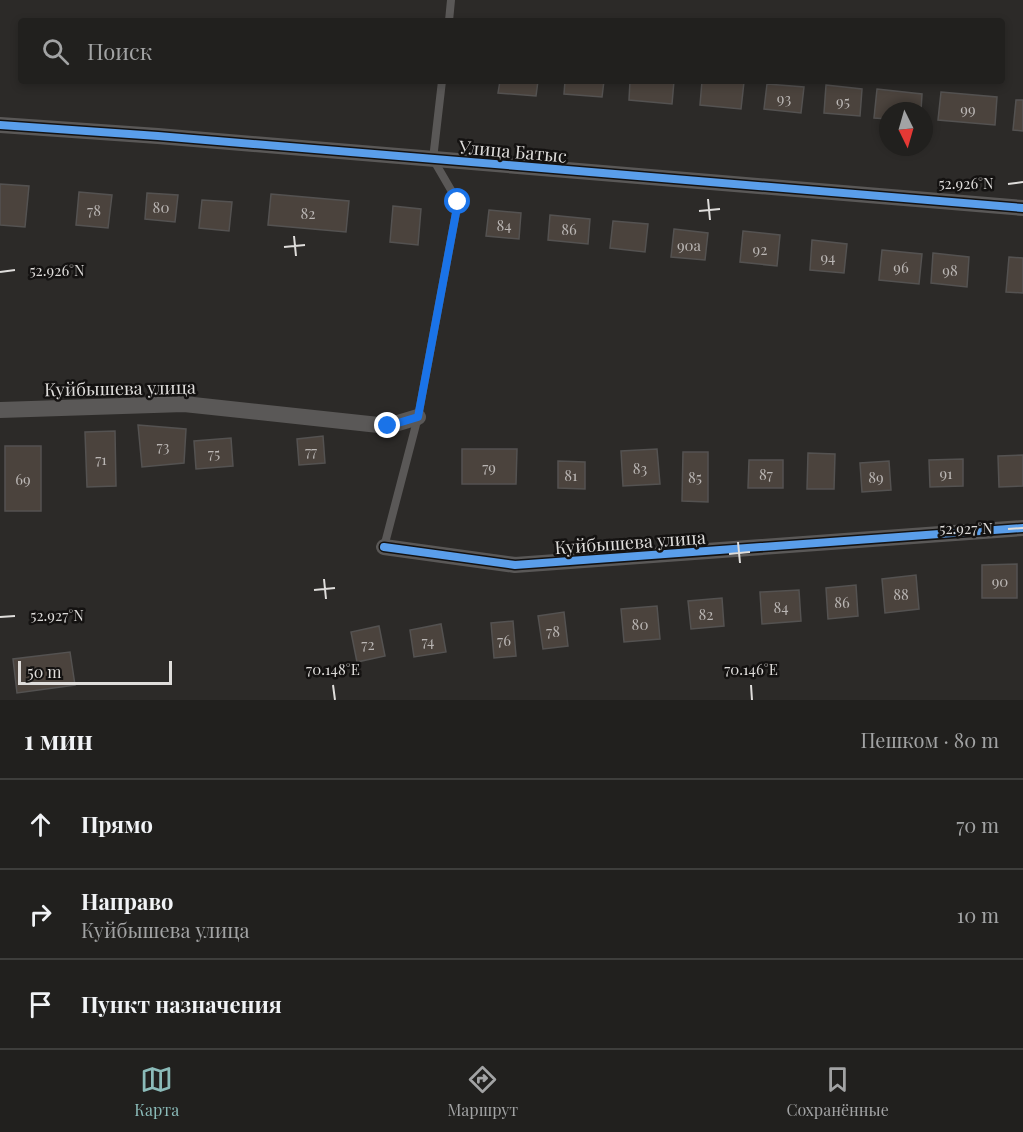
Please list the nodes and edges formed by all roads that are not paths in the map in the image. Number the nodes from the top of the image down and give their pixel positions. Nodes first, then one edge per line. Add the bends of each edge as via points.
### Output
1 (452, 0) edge
2 (449, 18) edge
3 (442, 84) edge
4 (0, 125) edge
5 (433, 159) junction
6 (1023, 208) edge
7 (0, 410) edge
8 (418, 417) junction
9 (1023, 528) edge
10 (384, 547) joint

1 - 2 lane
3 - 5 lane
4 - 5 street, Улица Батыс
5 - 6 street, Улица Батыс
5 - 8 lane via 458,202
7 - 8 street, Куйбышева улица via 184,404 388,426
8 - 10 lane
9 - 10 street, Куйбышева улица via 515,565

